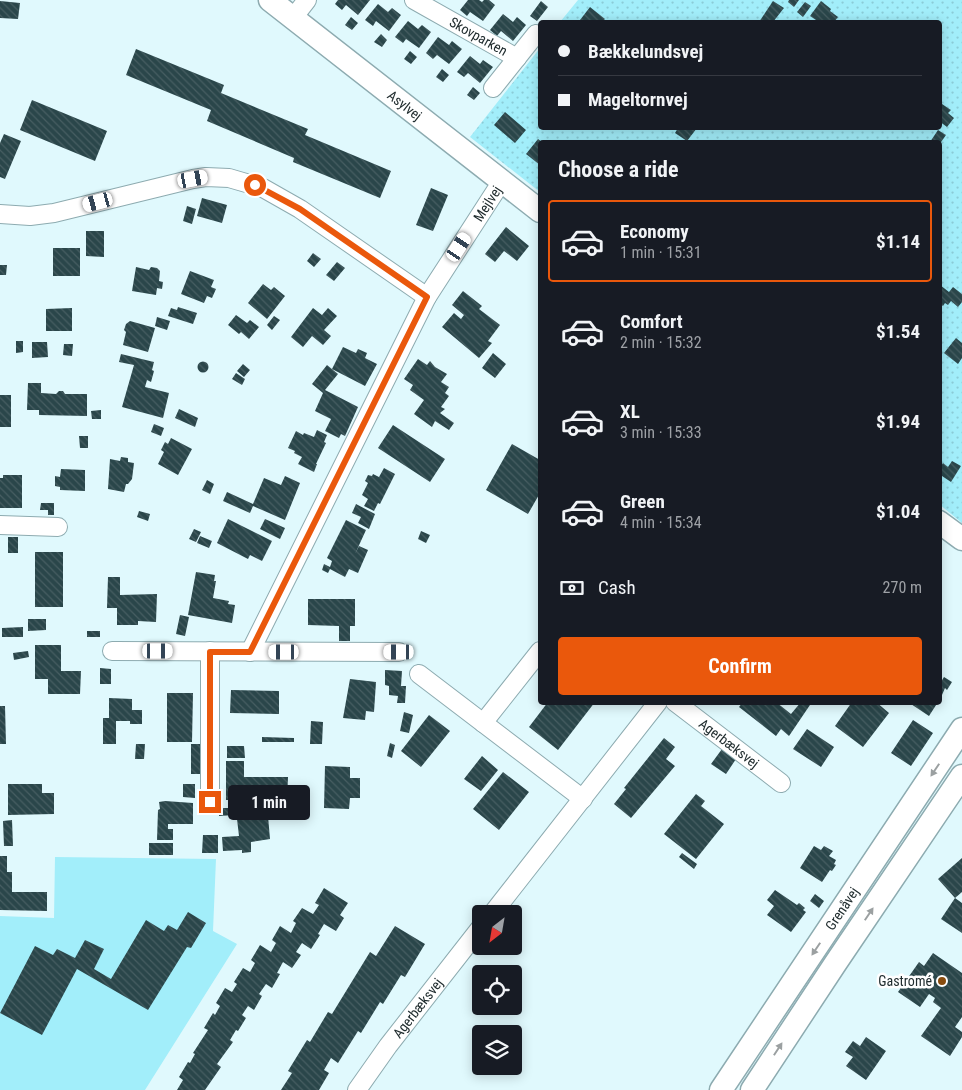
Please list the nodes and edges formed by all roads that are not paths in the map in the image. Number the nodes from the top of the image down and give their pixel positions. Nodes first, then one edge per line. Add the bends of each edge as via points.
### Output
1 (270, 0) edge
2 (307, 0) edge
3 (414, 0) edge
4 (292, 18) junction
5 (536, 34) dead end
6 (517, 58) junction
7 (494, 88) dead end
8 (502, 181) junction
9 (538, 209) edge
10 (0, 214) edge
11 (427, 297) junction
12 (942, 524) edge
13 (0, 525) edge
14 (58, 527) dead end
15 (962, 539) edge
16 (112, 651) dead end
17 (210, 652) junction
18 (250, 652) junction
19 (399, 652) dead end
20 (538, 654) edge
21 (418, 674) dead end
22 (656, 705) edge
23 (678, 705) edge
24 (483, 723) junction
25 (962, 729) edge
26 (962, 776) edge
27 (781, 783) dead end
28 (582, 799) junction
29 (210, 802) dead end
30 (499, 905) edge
31 (472, 939) edge
32 (357, 1090) edge
33 (722, 1090) edge
34 (752, 1090) edge

1 - 4 street, Asylvej
2 - 4 street
3 - 6 street, Skovparken
4 - 8 street, Asylvej
5 - 6 street, Skovparken
6 - 7 street, Skovparken
8 - 9 street, Asylvej
8 - 11 street, Mejlvej
10 - 11 street via 30,216 54,213 193,179 229,178 263,188 300,209
11 - 18 street, Mejlvej
12 - 15 street
13 - 14 street
16 - 17 street
17 - 18 street
17 - 29 street
18 - 19 street
20 - 24 street
21 - 24 street
22 - 28 street
23 - 27 street, Agerbæksvej
24 - 28 street
25 -> 33 street, Grenåvej
34 -> 26 street, Grenåvej
28 - 30 street
31 - 32 street, Agerbæksvej

